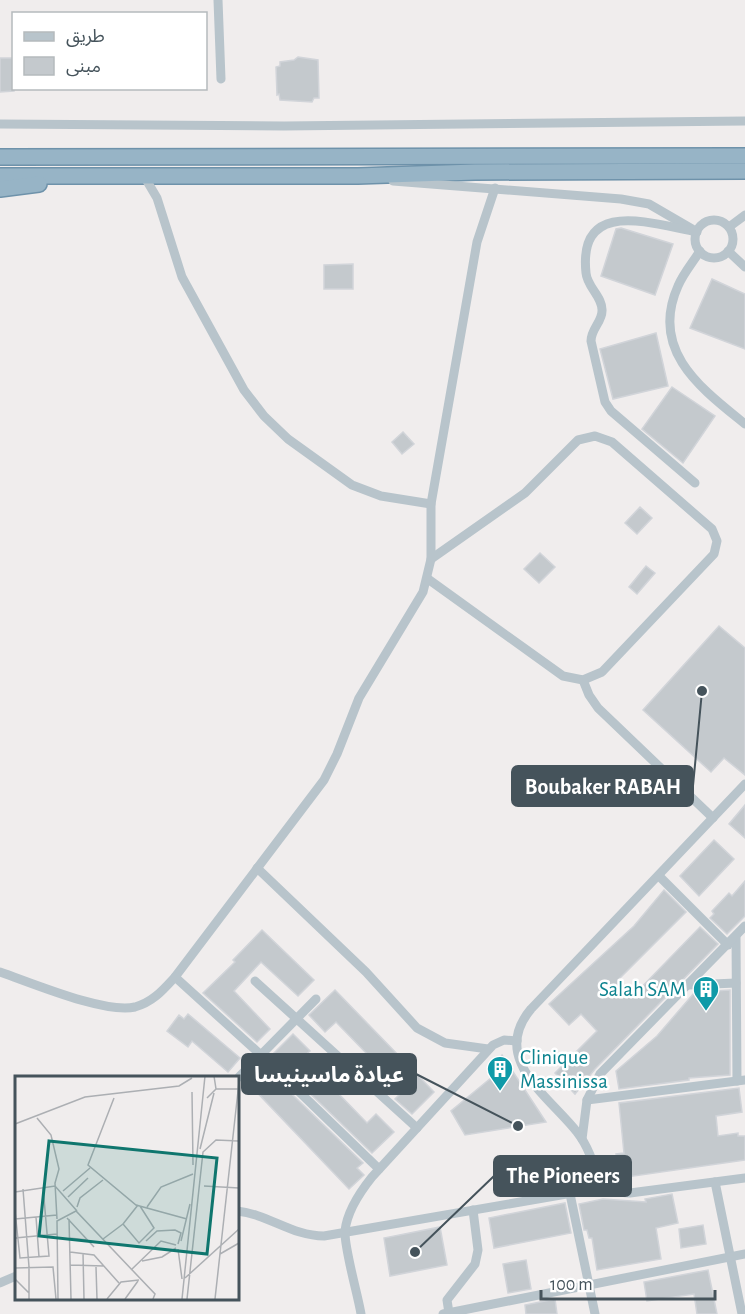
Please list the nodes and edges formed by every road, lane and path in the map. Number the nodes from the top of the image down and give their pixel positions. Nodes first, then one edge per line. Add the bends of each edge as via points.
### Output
1 (218, 0) edge
2 (221, 79) dead end
3 (745, 120) edge
4 (0, 124) edge
5 (0, 152) edge
6 (745, 156) edge
7 (0, 157) edge
8 (25, 157) junction
9 (745, 171) edge
10 (0, 176) edge
11 (109, 176) junction
12 (144, 176) junction
13 (358, 176) junction
14 (495, 188) junction
15 (0, 189) edge
16 (745, 215) edge
17 (729, 227) junction
18 (697, 232) junction
19 (700, 251) junction
20 (728, 251) junction
21 (745, 267) edge
22 (745, 424) edge
23 (695, 483) dead end
24 (431, 504) junction
25 (431, 559) junction
26 (428, 579) junction
27 (583, 680) junction
28 (745, 784) edge
29 (713, 818) junction
30 (257, 868) junction
31 (659, 876) junction
32 (745, 926) edge
33 (736, 936) junction
34 (728, 945) junction
35 (0, 972) edge
36 (175, 977) junction
37 (255, 981) dead end
38 (736, 983) junction
39 (689, 985) junction
40 (316, 999) dead end
41 (297, 1019) junction
42 (517, 1041) junction
43 (488, 1049) junction
44 (261, 1055) junction
45 (239, 1077) dead end
46 (741, 1080) edge
47 (587, 1101) junction
48 (417, 1128) junction
49 (582, 1139) junction
50 (379, 1169) junction
51 (745, 1178) edge
52 (715, 1182) junction
53 (602, 1191) junction
54 (570, 1194) junction
55 (473, 1210) junction
56 (238, 1211) edge
57 (345, 1232) junction
58 (745, 1254) edge
59 (730, 1258) junction
60 (15, 1276) edge
61 (0, 1283) edge
62 (590, 1284) junction
63 (446, 1313) edge
64 (361, 1314) edge
65 (595, 1314) edge
66 (742, 1314) edge

1 - 2 street
3 - 4 street via 284,126
5 - 8 highway
6 - 8 highway
7 - 8 highway
9 - 13 highway
10 - 11 highway
11 - 12 highway
11 - 15 highway
12 - 13 highway
12 - 24 street via 157,198 182,277 239,383 264,417 288,440 352,484 381,496
13 - 14 street
14 - 18 street via 649,204
14 - 24 street via 477,242
16 - 17 street
17 - 18 street via 719,220 710,220
17 - 20 street via 733,239
18 - 19 street via 695,240
18 - 23 street via 623,219 609,222 589,242 585,272 602,306 591,340 608,407
19 - 20 street via 712,257
19 - 22 street via 672,303 672,338 677,356 691,378
20 - 21 street
24 - 25 street
25 - 26 street
25 - 27 street via 525,493 578,440 595,436 612,442 712,529 717,546 714,554 602,672
26 - 27 street via 563,676
26 - 30 street via 359,698 327,773
27 - 29 street via 598,708
28 - 29 street
29 - 31 street
30 - 36 street
30 - 43 street via 366,972 417,1028 445,1043
31 - 34 street
31 - 42 street via 531,1009 520,1024
32 - 33 street
33 - 34 street
33 - 38 street
34 - 39 street
35 - 36 street via 117,1008 136,1006 154,998
36 - 44 street
37 - 41 street
38 - 39 street
38 - 46 street
39 - 47 street via 600,1074
40 - 41 street
41 - 44 street
41 - 48 street
42 - 43 street via 498,1042
42 - 49 street via 522,1064 534,1086
43 - 48 street
44 - 45 street
44 - 50 street
46 - 47 street
47 - 49 street
48 - 50 street
49 - 53 street
50 - 57 street via 354,1203
51 - 52 street
52 - 53 street via 630,1193
52 - 59 street
53 - 54 street
54 - 55 street
54 - 62 street
55 - 57 street
55 - 63 street via 478,1250 475,1264 447,1300
56 - 57 street via 304,1235
57 - 64 street
58 - 59 street
59 - 62 street
59 - 66 street
60 - 61 street
62 - 63 street
62 - 65 street

